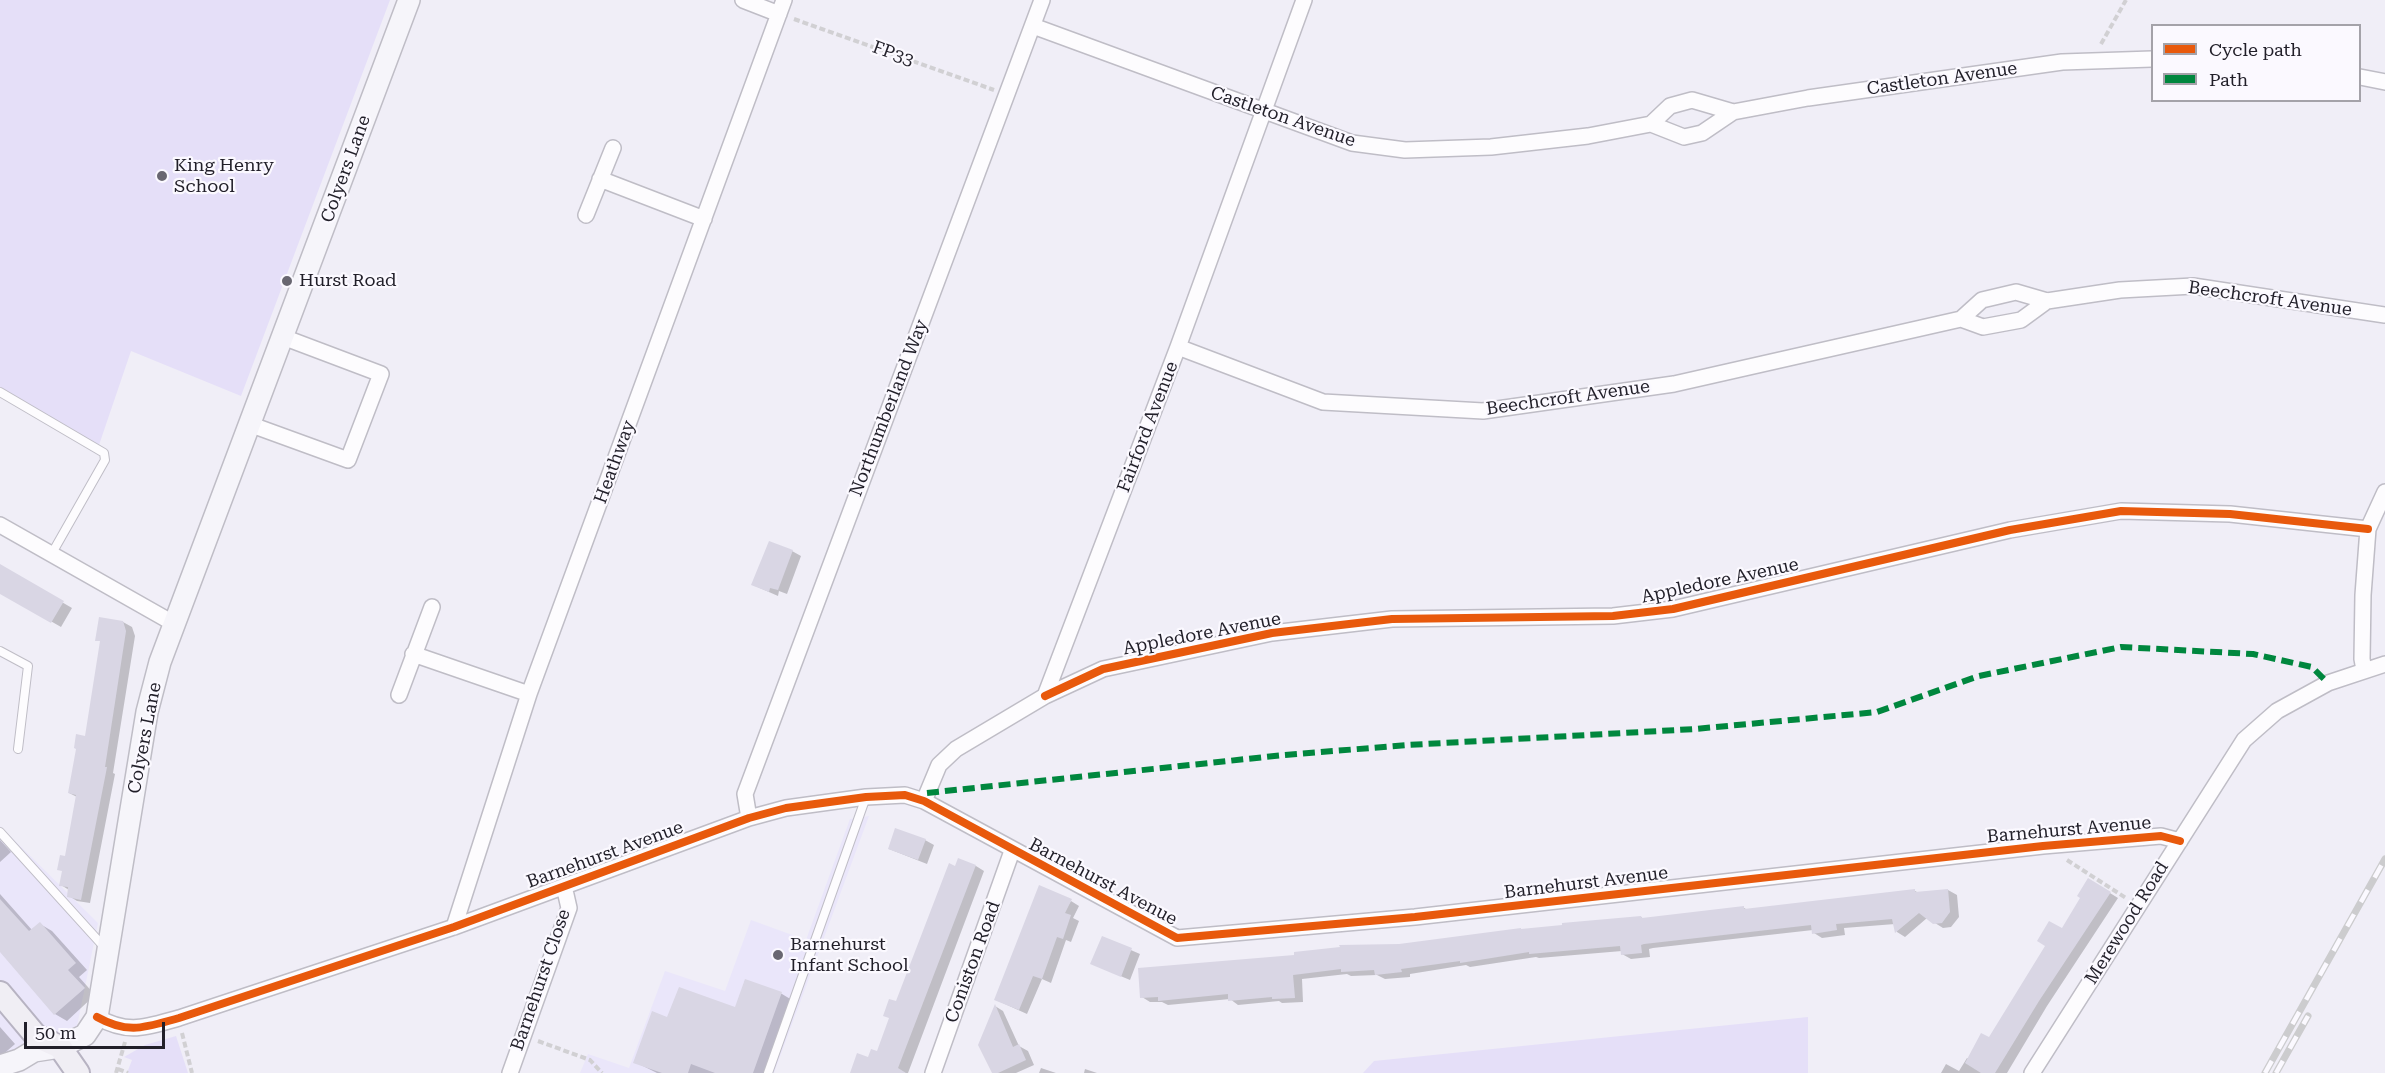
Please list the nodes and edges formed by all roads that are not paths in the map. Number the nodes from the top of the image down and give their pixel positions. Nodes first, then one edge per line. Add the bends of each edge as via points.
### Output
1 (409, 0) edge
2 (743, 0) edge
3 (1042, 0) edge
4 (1304, 0) edge
5 (782, 7) edge
6 (1033, 26) junction
7 (2151, 59) edge
8 (2361, 77) edge
9 (2385, 82) edge
10 (1263, 112) junction
11 (1733, 112) junction
12 (1651, 124) junction
13 (613, 148) dead end
14 (600, 179) junction
15 (586, 215) dead end
16 (704, 219) junction
17 (2047, 301) junction
18 (2385, 315) edge
19 (1961, 319) junction
20 (283, 337) junction
21 (1178, 347) junction
22 (0, 392) edge
23 (249, 424) junction
24 (2385, 492) edge
25 (0, 525) edge
26 (2368, 529) junction
27 (51, 555) junction
28 (432, 608) dead end
29 (173, 623) junction
30 (0, 651) edge
31 (413, 654) junction
32 (2385, 664) edge
33 (2364, 670) junction
34 (529, 694) junction
35 (399, 696) dead end
36 (1045, 696) junction
37 (18, 749) dead end
38 (866, 797) junction
39 (924, 801) junction
40 (749, 818) junction
41 (0, 832) edge
42 (2180, 841) junction
43 (1012, 851) junction
44 (564, 886) junction
45 (454, 927) junction
46 (108, 951) junction
47 (0, 993) edge
48 (97, 1017) junction
49 (60, 1047) junction
50 (0, 1066) edge
51 (78, 1073) edge
52 (510, 1073) edge
53 (768, 1073) edge
54 (933, 1073) edge
55 (2032, 1073) edge

1 - 20 street, Colyers Lane
2 - 5 street
3 - 6 street, Northumberland Way
4 - 10 street, Fairford Avenue
5 - 16 street, Heathway
6 - 10 street, Castleton Avenue
6 - 40 street, Northumberland Way via 745,794
7 - 11 street, Castleton Avenue via 2039,66
8 - 9 street
10 - 12 street, Castleton Avenue via 1352,143 1405,150 1491,147
10 - 21 street, Fairford Avenue
11 - 12 street, Castleton Avenue via 1702,133 1684,137
11 - 12 street, Castleton Avenue via 1692,100 1670,106
13 - 14 street
14 - 15 street
14 - 16 street
16 - 34 street, Heathway
17 - 18 street, Beechcroft Avenue via 2120,290 2193,286
17 - 19 street, Beechcroft Avenue via 2021,320 1983,327
17 - 19 street, Beechcroft Avenue via 2016,292 1982,300
19 - 21 street, Beechcroft Avenue via 1674,384 1483,411 1323,402
20 - 23 street, Colyers Lane
20 - 23 street via 381,375 348,460
21 - 36 street, Fairford Avenue
22 - 27 lane via 104,453 105,460
23 - 29 street, Colyers Lane
24 - 26 street
25 - 27 street
26 - 33 street via 2363,595
26 - 36 street, Appledore Avenue via 2230,514 2121,511 2010,530 1673,609 1613,616 1392,619 1272,633 1103,669
27 - 29 street
28 - 31 street
29 - 46 street, Colyers Lane via 147,712
30 - 37 lane via 28,666
31 - 34 street
31 - 35 street
32 - 33 street, Merewood Road
33 - 42 street, Merewood Road via 2328,683 2277,711 2244,740
34 - 45 street, Heathway
36 - 39 street via 956,749 939,765
38 - 39 street, Barnehurst Avenue via 905,795
38 - 40 street, Barnehurst Avenue via 786,808
38 - 53 lane
39 - 43 street, Barnehurst Avenue
40 - 44 street, Barnehurst Avenue
41 - 46 lane
42 - 43 street, Barnehurst Avenue via 2161,836 2043,846 1416,917 1177,938
42 - 55 street, Merewood Road
43 - 54 street, Coniston Road
44 - 45 street, Barnehurst Avenue
44 - 52 street, Barnehurst Close via 569,908
45 - 48 street, Barnehurst Avenue via 140,1029 110,1024
46 - 48 street, Colyers Lane
47 - 49 main road via 36,1036
48 - 49 street via 85,1035
49 - 50 street via 34,1051
49 - 51 main road

